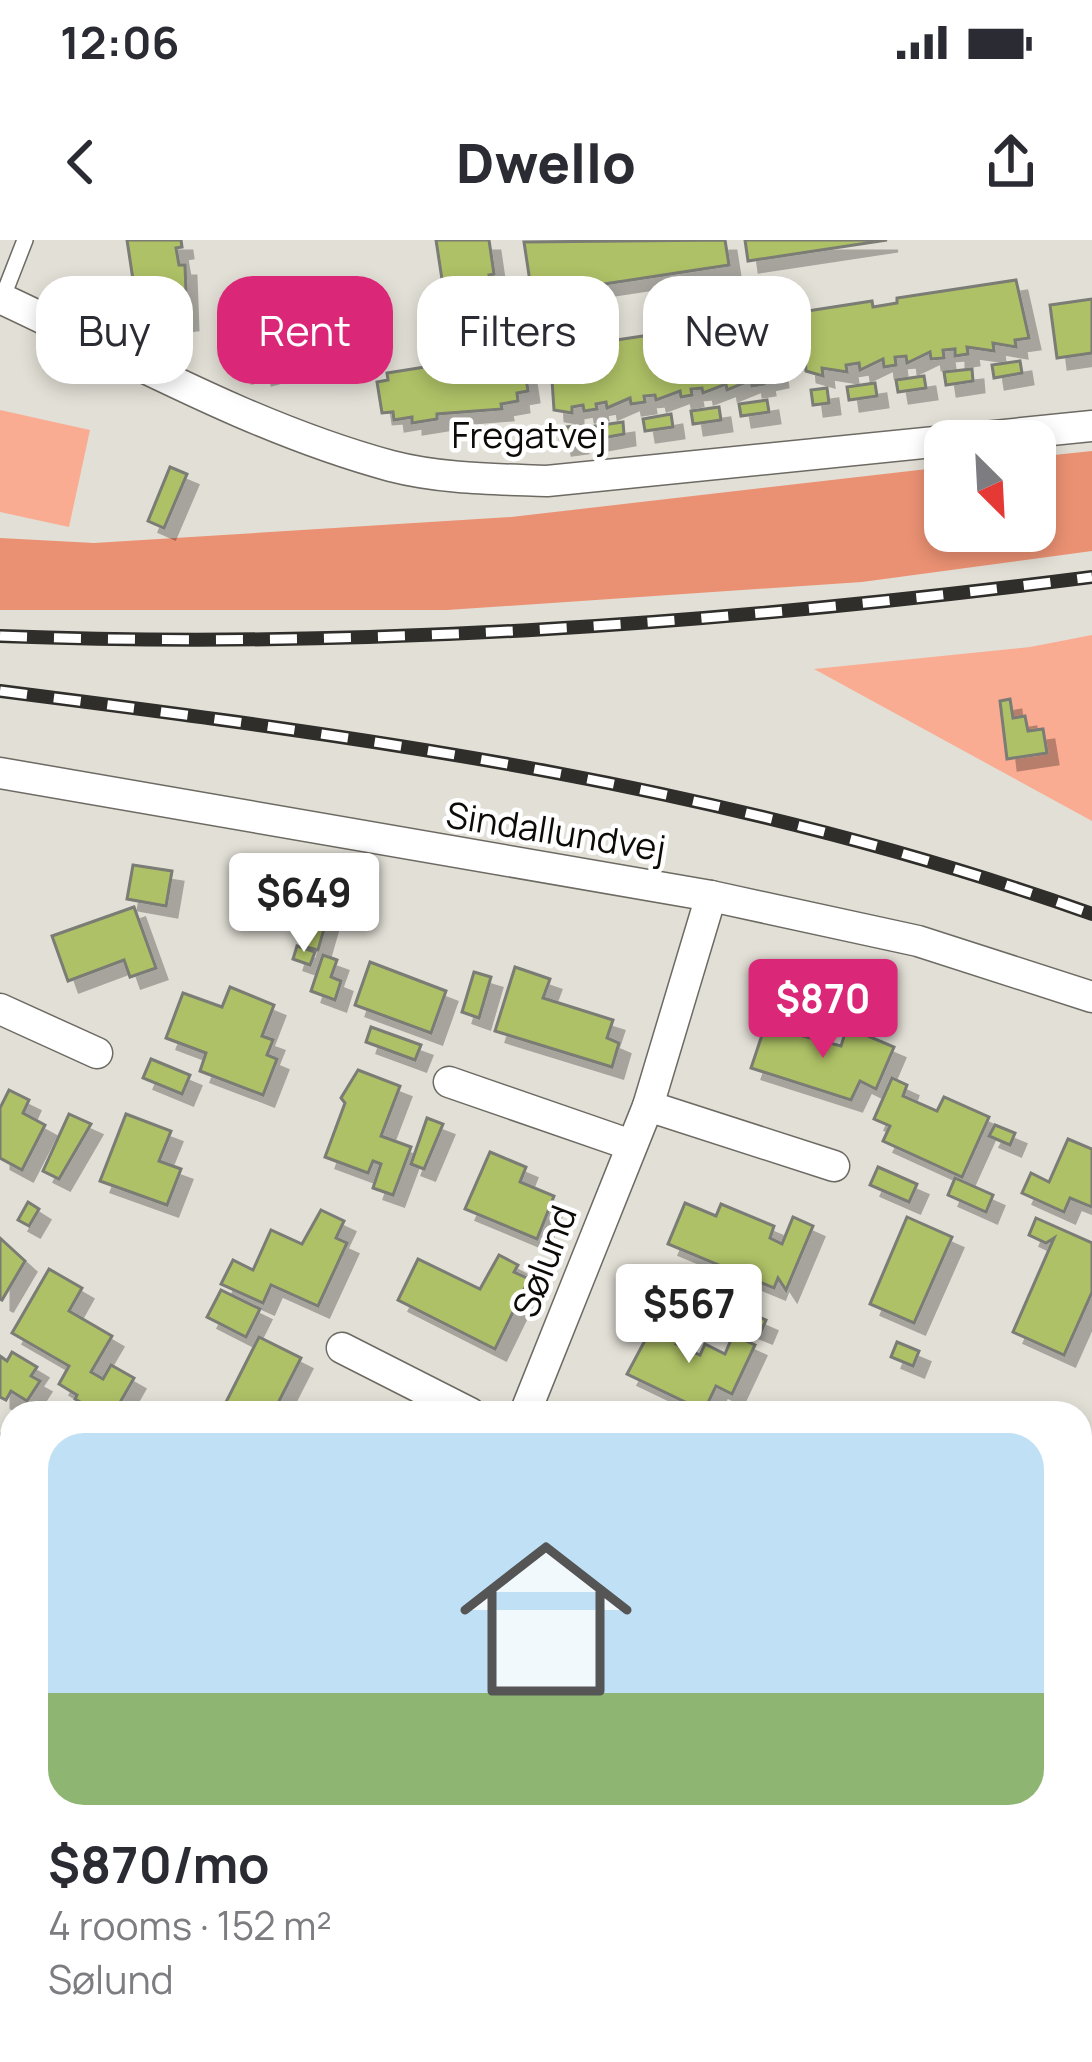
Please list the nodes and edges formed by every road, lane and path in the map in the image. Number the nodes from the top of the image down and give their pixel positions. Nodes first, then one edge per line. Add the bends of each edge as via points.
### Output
1 (25, 240) edge
2 (1, 298) edge
3 (1092, 426) edge
4 (0, 773) edge
5 (711, 896) junction
6 (1092, 997) edge
7 (0, 1009) edge
8 (97, 1053) dead end
9 (449, 1082) dead end
10 (648, 1106) junction
11 (631, 1145) junction
12 (834, 1166) dead end
13 (342, 1348) dead end
14 (446, 1401) edge
15 (537, 1401) edge

1 - 2 lane
2 - 3 street, Fregatvej via 330,447 462,478 547,481
4 - 5 street, Sindallundvej
5 - 6 street, Sindallundvej via 918,941
5 - 10 street, Sølund
7 - 8 street
9 - 11 street
10 - 11 street, Sølund
10 - 12 street
11 - 15 street, Sølund
13 - 14 street

